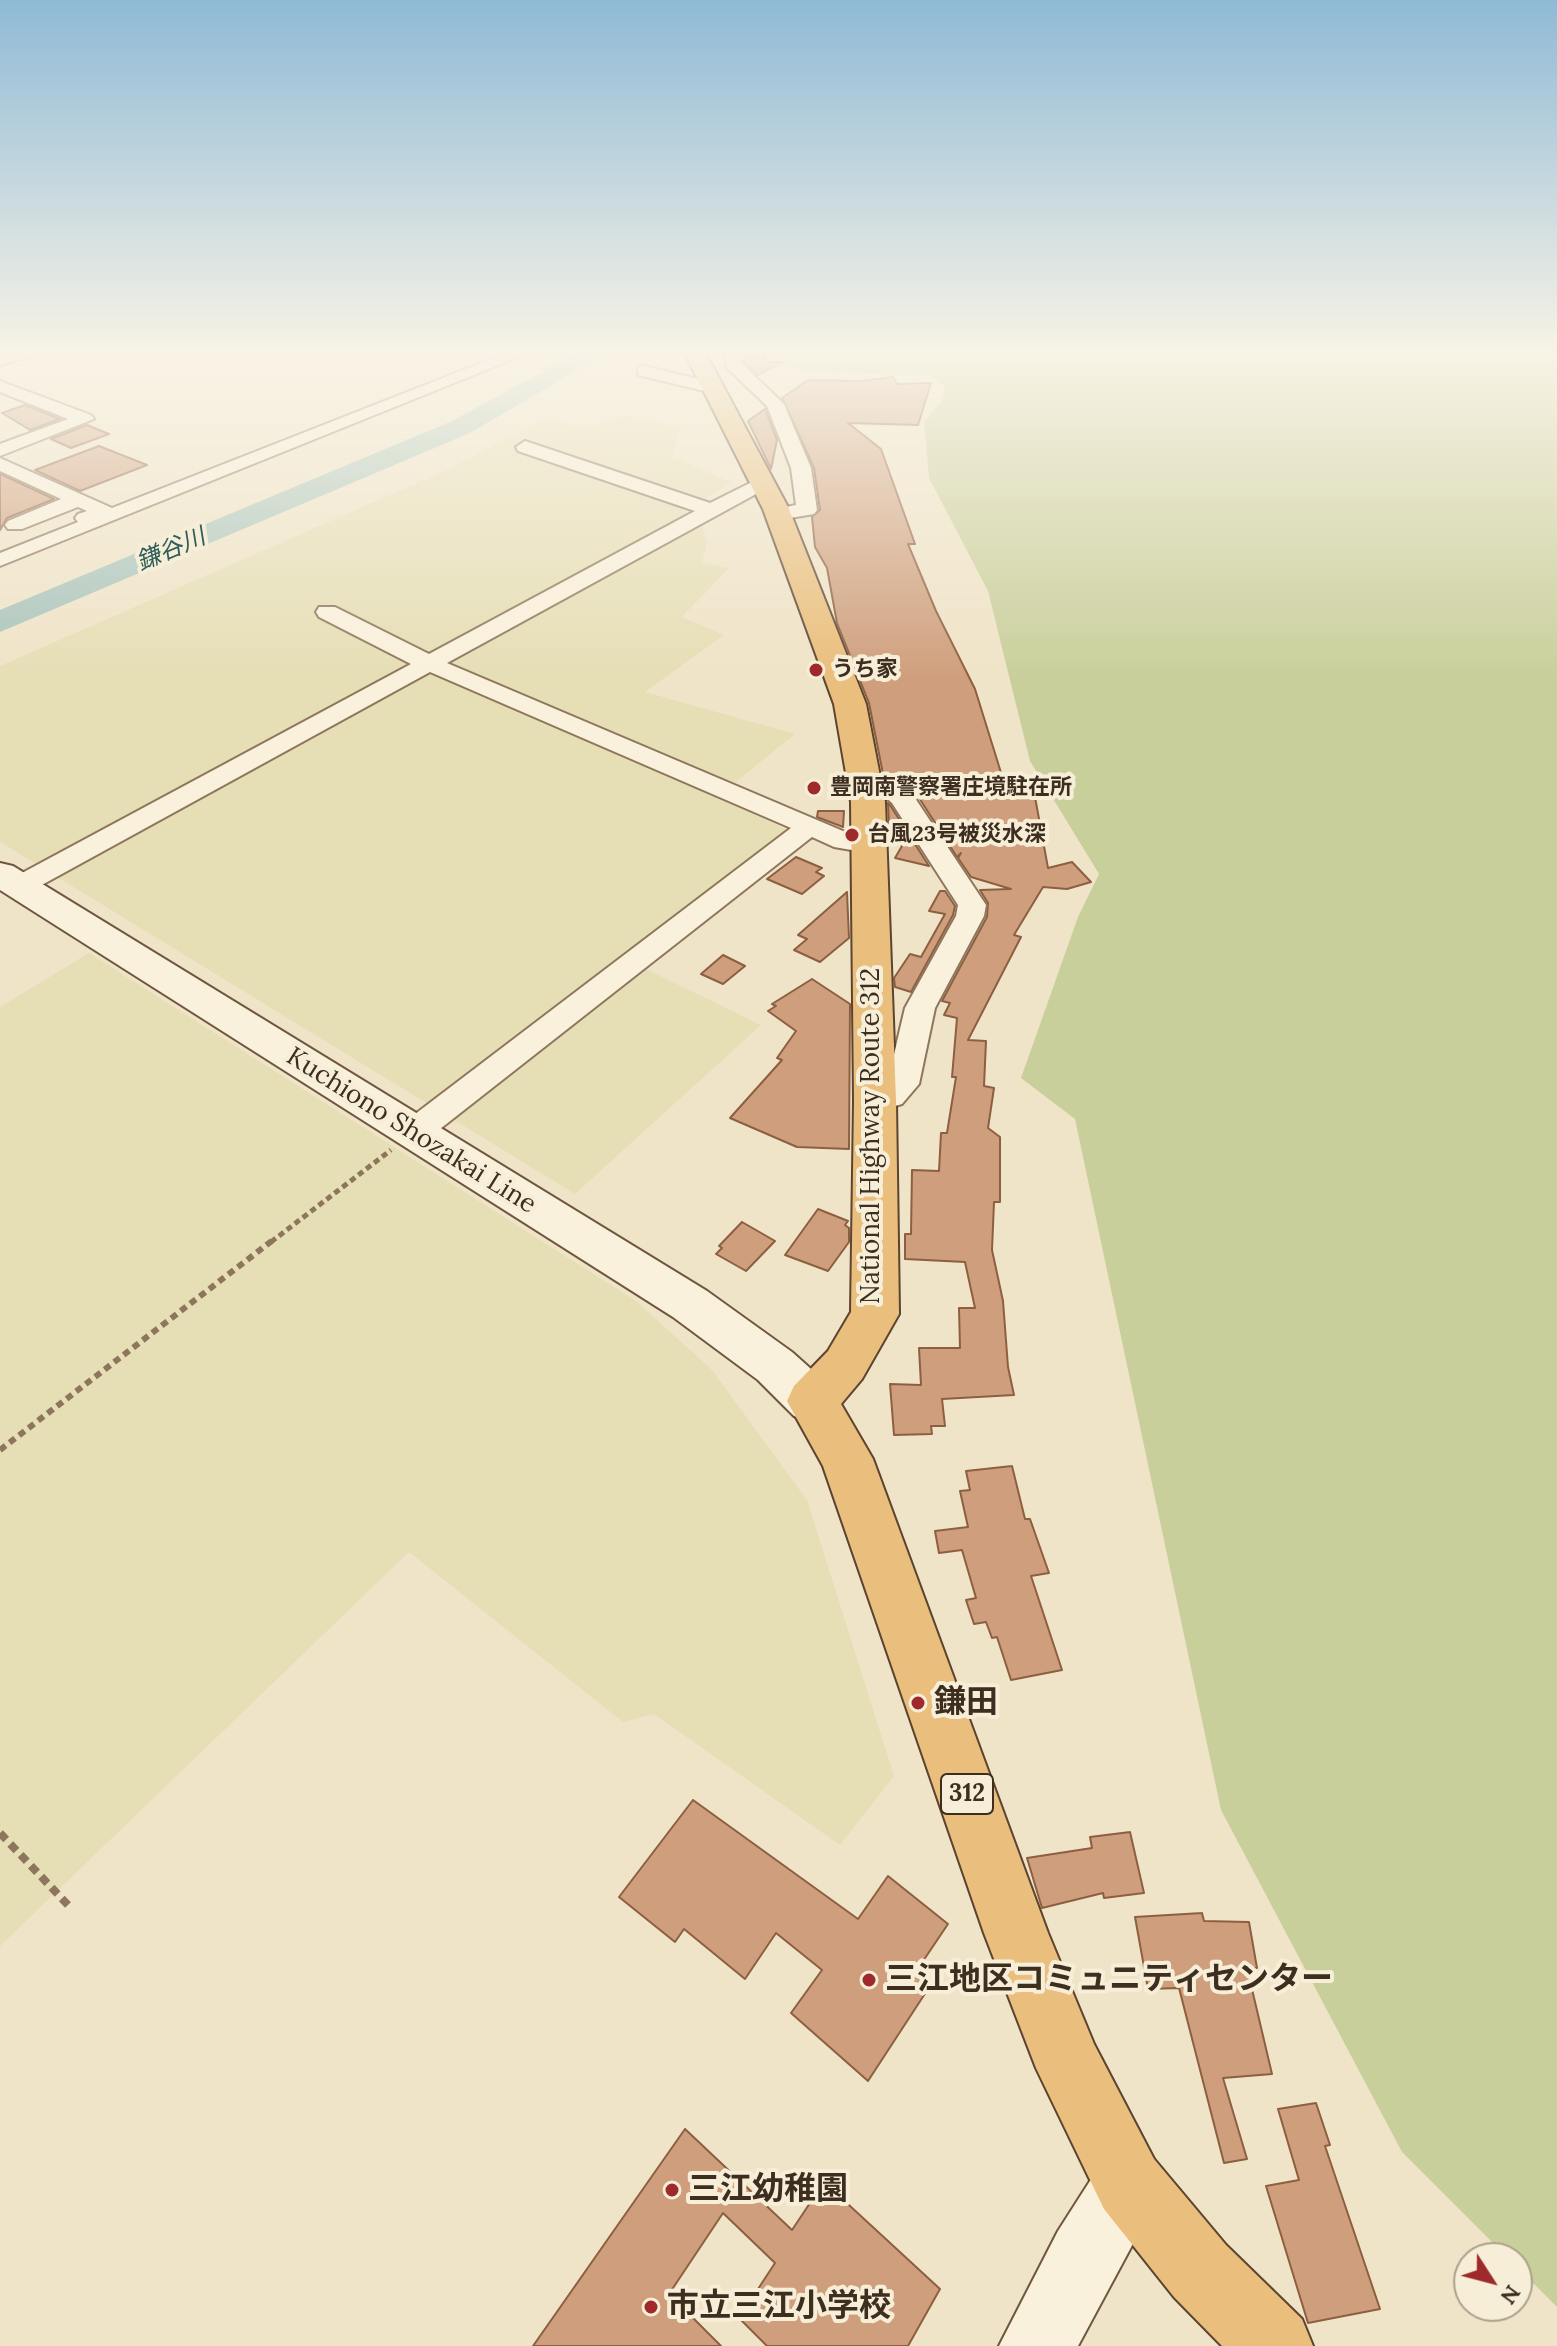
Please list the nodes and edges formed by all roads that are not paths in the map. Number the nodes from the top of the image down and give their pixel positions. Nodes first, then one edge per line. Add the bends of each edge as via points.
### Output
1 (247, 459) edge
2 (562, 459) edge
3 (751, 459) edge
4 (798, 459) edge
5 (2, 463) edge
6 (29, 477) junction
7 (0, 488) edge
8 (55, 489) junction
9 (79, 499) junction
10 (772, 500) junction
11 (712, 510) junction
12 (5, 517) edge
13 (40, 540) junction
14 (0, 560) edge
15 (327, 612) dead end
16 (430, 664) junction
17 (878, 793) junction
18 (810, 826) junction
19 (869, 845) junction
20 (10, 880) edge
21 (875, 1101) junction
22 (414, 1132) junction
23 (812, 1401) junction
24 (1129, 2184) junction
25 (1037, 2346) edge
26 (1275, 2346) edge

1 - 13 street
2 - 11 street
3 - 10 highway, National Highway Route 312
4 - 10 street via 807,510
5 - 6 street
6 - 7 street
6 - 8 street
8 - 9 street
8 - 12 street
9 - 12 street
9 - 13 street via 104,511
10 - 11 street via 752,488
10 - 17 highway, National Highway Route 312
11 - 16 street
12 - 13 street
13 - 14 street
15 - 16 street
16 - 18 street
16 - 20 street
17 - 19 highway, National Highway Route 312
17 - 21 street via 972,905 920,1008 903,1084 891,1096
18 - 19 street via 858,846
18 - 22 street
19 - 21 highway, National Highway Route 312
20 - 22 main road, Kuchiono Shozakai Line
21 - 23 highway, National Highway Route 312 via 875,1314 845,1365
22 - 23 main road, Kuchiono Shozakai Line via 702,1312
23 - 24 highway, 312 via 852,1473 1059,2041
24 - 25 main road
24 - 26 highway, 312 via 1200,2271

